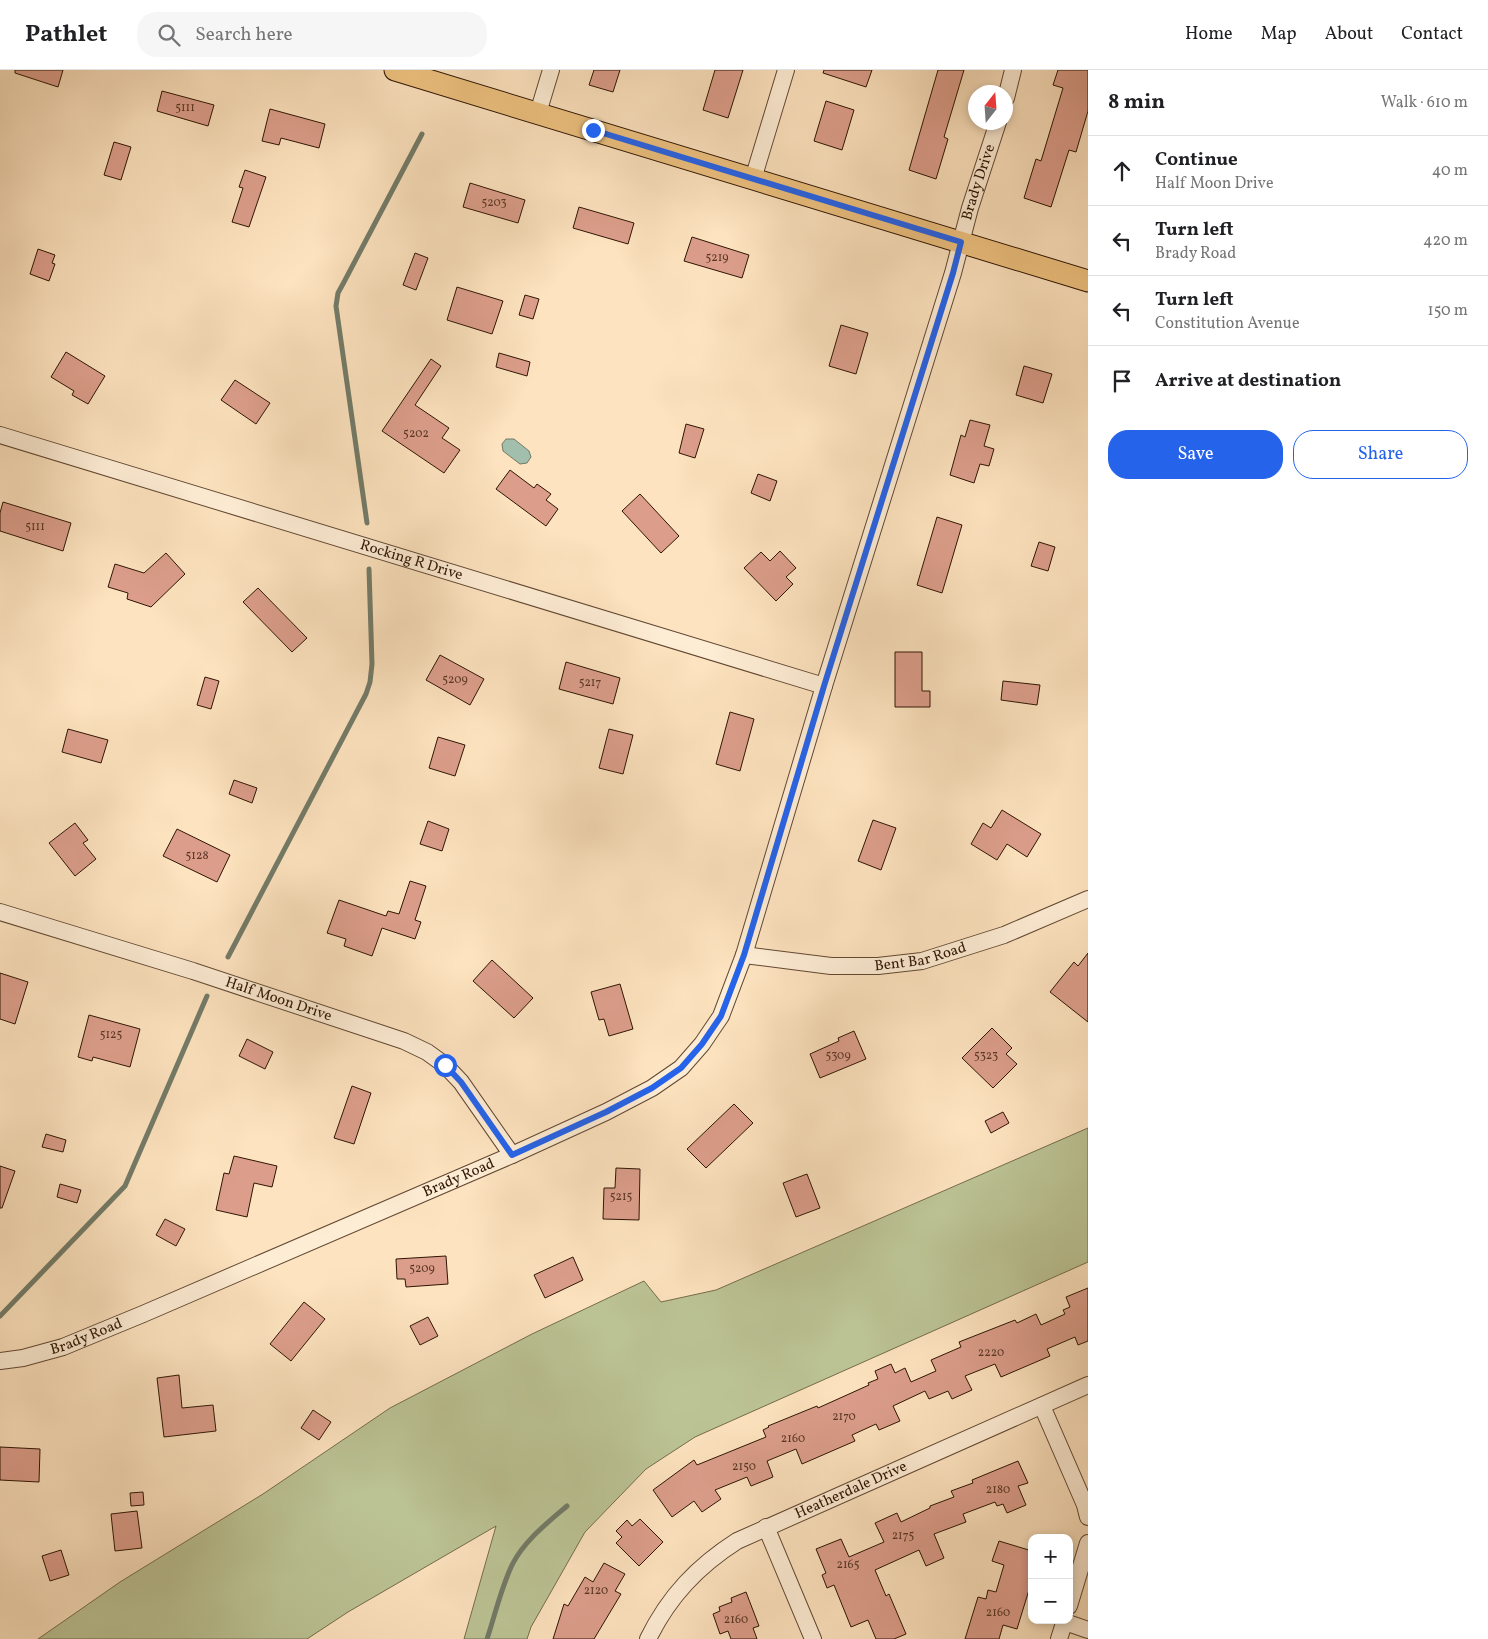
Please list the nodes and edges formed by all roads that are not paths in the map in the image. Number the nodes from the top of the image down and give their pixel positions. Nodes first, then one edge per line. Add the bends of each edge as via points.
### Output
1 (395, 70) edge
2 (551, 70) edge
3 (786, 70) edge
4 (1013, 70) edge
5 (1009, 85) edge
6 (538, 113) junction
7 (996, 130) edge
8 (753, 179) junction
9 (961, 242) junction
10 (1088, 281) edge
11 (0, 435) edge
12 (824, 686) junction
13 (1088, 899) edge
14 (0, 912) edge
15 (744, 955) junction
16 (512, 1155) junction
17 (0, 1362) edge
18 (1088, 1386) edge
19 (1042, 1406) junction
20 (1088, 1517) edge
21 (766, 1527) junction
22 (1088, 1543) edge
23 (1073, 1593) edge
24 (1064, 1624) edge
25 (1073, 1624) edge
26 (1088, 1630) edge
27 (648, 1639) edge
28 (812, 1639) edge
29 (1059, 1639) edge

1 - 6 main road
2 - 6 street
3 - 8 street
4 - 5 street
6 - 8 main road
7 - 9 street, Brady Drive
8 - 9 main road
9 - 10 main road
9 - 12 street, Brady Road
11 - 12 street, Rocking R Drive
12 - 15 street, Brady Road
13 - 15 street, Bent Bar Road via 1004,935 922,961 878,966 830,966
14 - 16 street, Half Moon Drive via 404,1041 427,1052 451,1071
15 - 16 street, Brady Road via 721,1016 681,1068 606,1112
16 - 17 street, Brady Road via 63,1347
18 - 19 street, Heatherdale Drive
19 - 20 street
19 - 21 street, Heatherdale Drive
21 - 27 street, Heatherdale Drive via 715,1555 696,1571 679,1590
21 - 28 street
22 - 23 street
24 - 29 street
25 - 26 street

